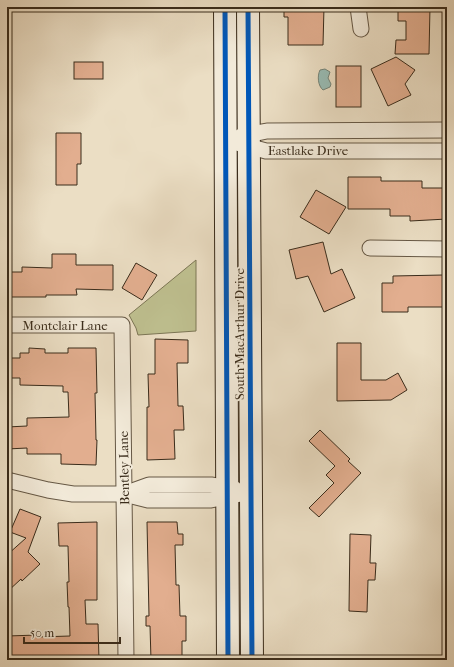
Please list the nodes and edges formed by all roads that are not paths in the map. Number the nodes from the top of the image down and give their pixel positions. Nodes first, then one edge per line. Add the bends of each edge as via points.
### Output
1 (225, 7) edge
2 (248, 7) edge
3 (358, 7) edge
4 (361, 28) dead end
5 (447, 130) edge
6 (226, 140) junction
7 (249, 140) junction
8 (447, 151) edge
9 (370, 248) dead end
10 (447, 249) edge
11 (7, 325) edge
12 (122, 325) joint
13 (7, 480) edge
14 (227, 492) junction
15 (251, 492) junction
16 (124, 494) junction
17 (126, 660) edge
18 (228, 660) edge
19 (252, 660) edge

1 - 6 main road, South MacArthur Drive
2 - 7 main road, South MacArthur Drive
3 - 4 street
5 - 7 street, Eastlake Drive via 267,131
6 - 7 street, Eastlake Drive
6 - 14 main road, South MacArthur Drive
7 - 8 street, Eastlake Drive via 266,151
7 - 15 main road, South MacArthur Drive
9 - 10 street
11 - 12 street, Montclair Lane
12 - 16 street, Bentley Lane
13 - 16 street via 73,494
14 - 15 street
14 - 16 street via 211,485 149,485
14 - 18 main road, South MacArthur Drive
15 - 19 main road, South MacArthur Drive
16 - 17 street, Bentley Lane

